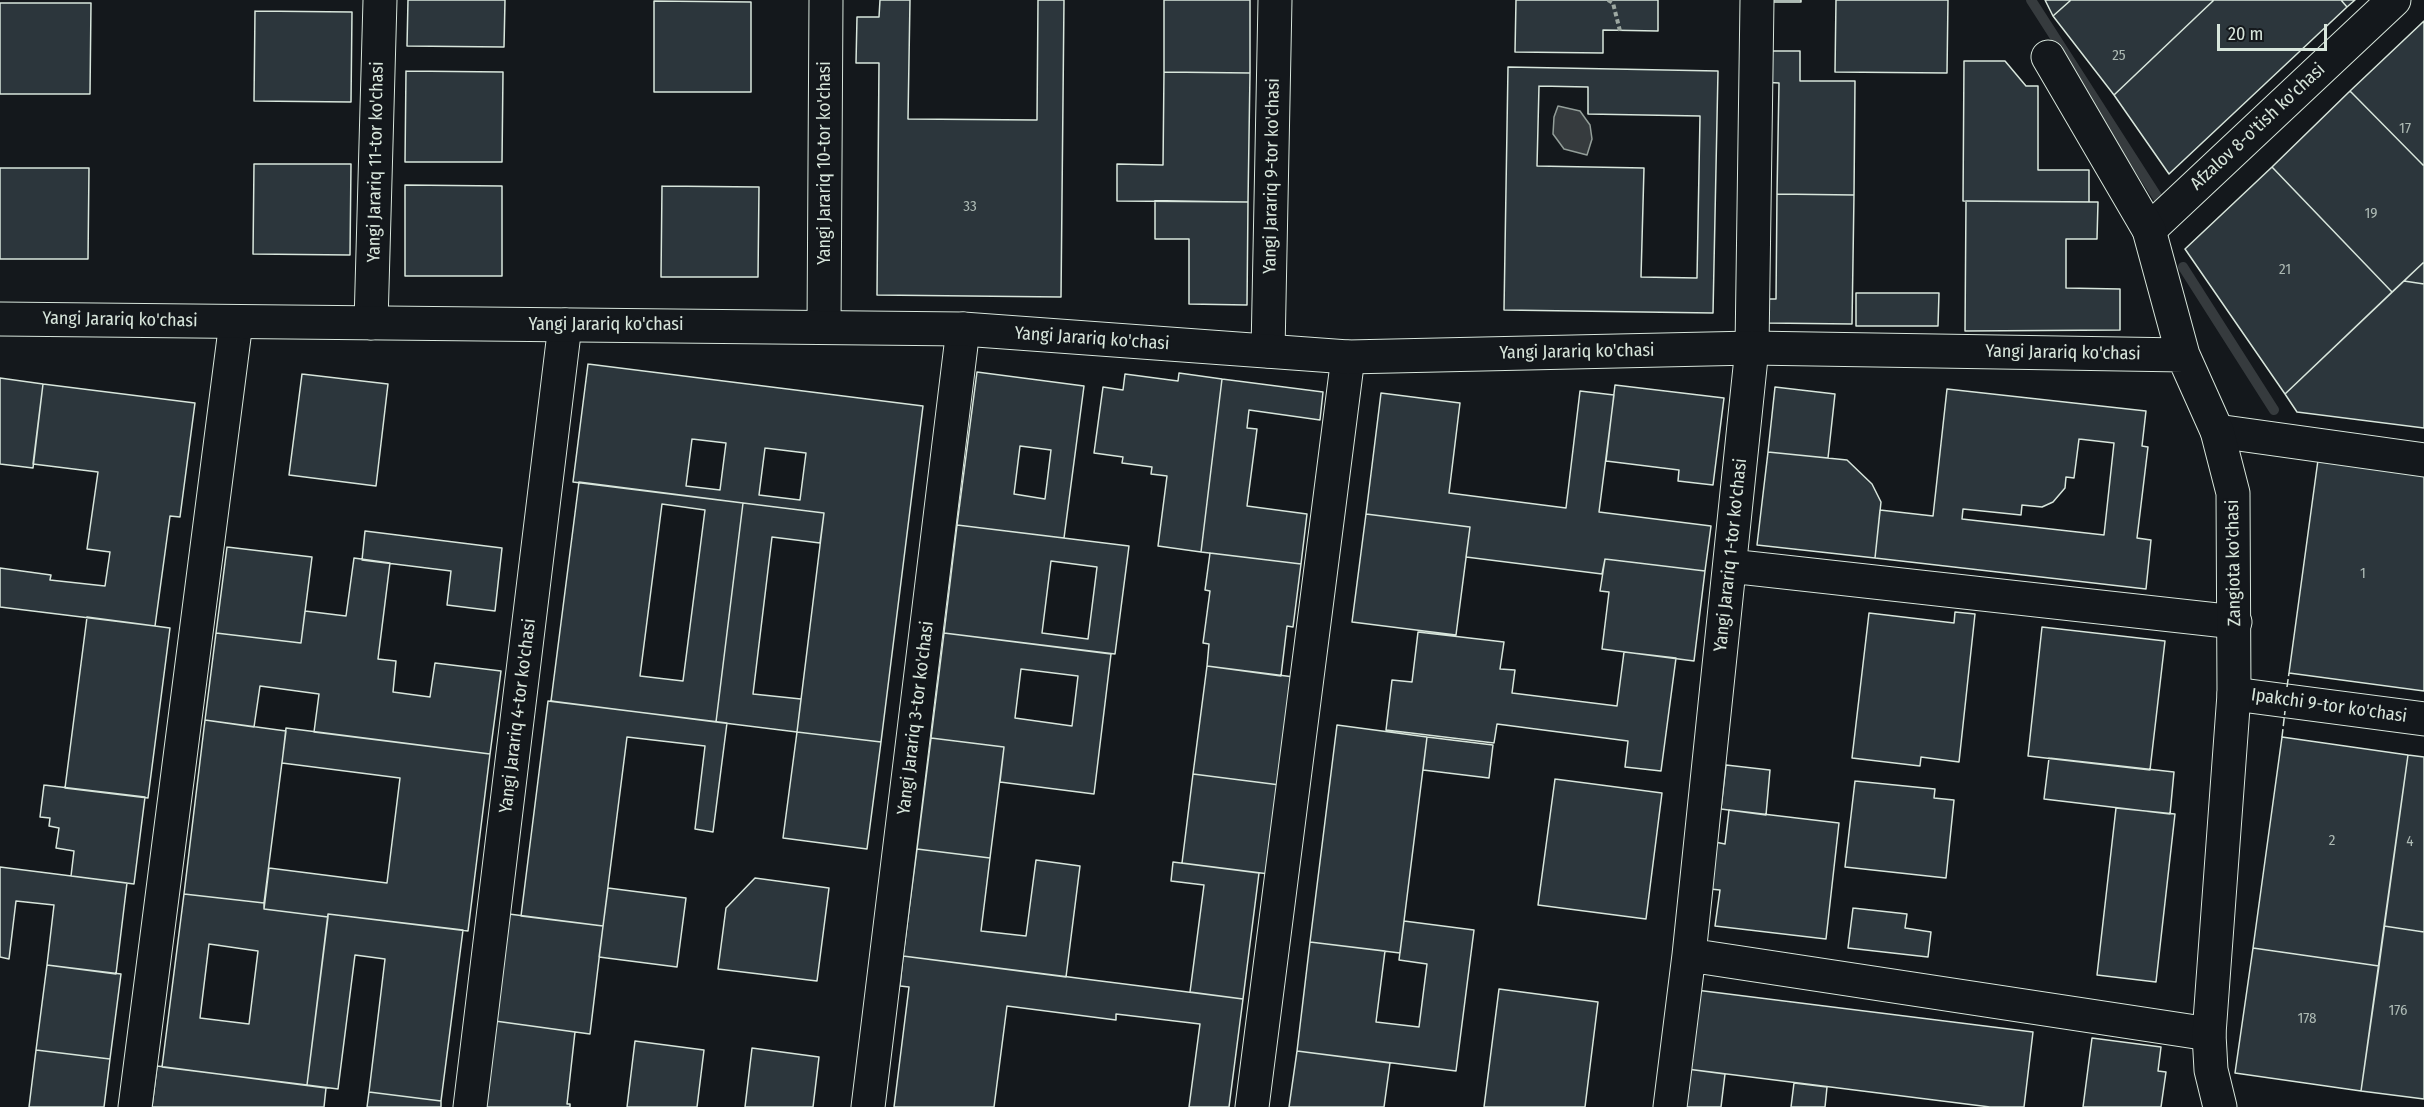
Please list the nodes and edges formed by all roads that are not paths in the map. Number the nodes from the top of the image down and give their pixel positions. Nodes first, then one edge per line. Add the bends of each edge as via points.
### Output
1 (380, 0) edge
2 (826, 0) edge
3 (1275, 0) edge
4 (1757, 0) edge
5 (2394, 0) edge
6 (2048, 57) dead end
7 (2149, 230) junction
8 (0, 318) edge
9 (236, 322) junction
10 (371, 323) junction
11 (565, 325) junction
12 (824, 327) junction
13 (963, 329) junction
14 (1752, 348) junction
15 (1269, 351) junction
16 (2183, 355) junction
17 (1348, 357) junction
18 (2217, 431) junction
19 (2424, 460) edge
20 (1730, 566) junction
21 (2235, 622) junction
22 (2234, 694) junction
23 (2424, 719) edge
24 (1689, 955) junction
25 (2209, 1034) junction
26 (135, 1107) edge
27 (470, 1107) edge
28 (868, 1107) edge
29 (1252, 1107) edge
30 (1670, 1107) edge
31 (2220, 1107) edge

1 - 10 street, Yangi Jarariq 11-tor ko'chasi
2 - 12 street, Yangi Jarariq 10-tor ko'chasi
3 - 15 street, Yangi Jarariq 9-tor ko'chasi
4 - 14 street, Yangi Jarariq 1-tor ko'chasi
5 - 7 street, Afzalov 8-o'tish ko'chasi
6 - 7 street, Zangiota ko'chasi
7 - 16 street, Zangiota ko'chasi
8 - 9 street, Yangi Jarariq ko'chasi
9 - 10 street, Yangi Jarariq ko'chasi
9 - 26 street
10 - 11 street, Yangi Jarariq ko'chasi
11 - 12 street, Yangi Jarariq ko'chasi
11 - 27 street, Yangi Jarariq 4-tor ko'chasi
12 - 13 street, Yangi Jarariq ko'chasi
13 - 15 street, Yangi Jarariq ko'chasi
13 - 28 street, Yangi Jarariq 3-tor ko'chasi
14 - 16 street, Yangi Jarariq ko'chasi
14 - 17 street, Yangi Jarariq ko'chasi
14 - 20 street, Yangi Jarariq 1-tor ko'chasi
15 - 17 street, Yangi Jarariq ko'chasi
16 - 18 street, Zangiota ko'chasi
17 - 29 street
18 - 19 street
18 - 21 street, Zangiota ko'chasi via 2233,493
20 - 21 street
20 - 24 street, Yangi Jarariq 1-tor ko'chasi
21 - 22 street, Zangiota ko'chasi
22 - 23 street, Ipakchi 9-tor ko'chasi
22 - 25 street, Zangiota ko'chasi
24 - 25 street
24 - 30 street, Yangi Jarariq 1-tor ko'chasi
25 - 31 street, Zangiota ko'chasi via 2211,1070

